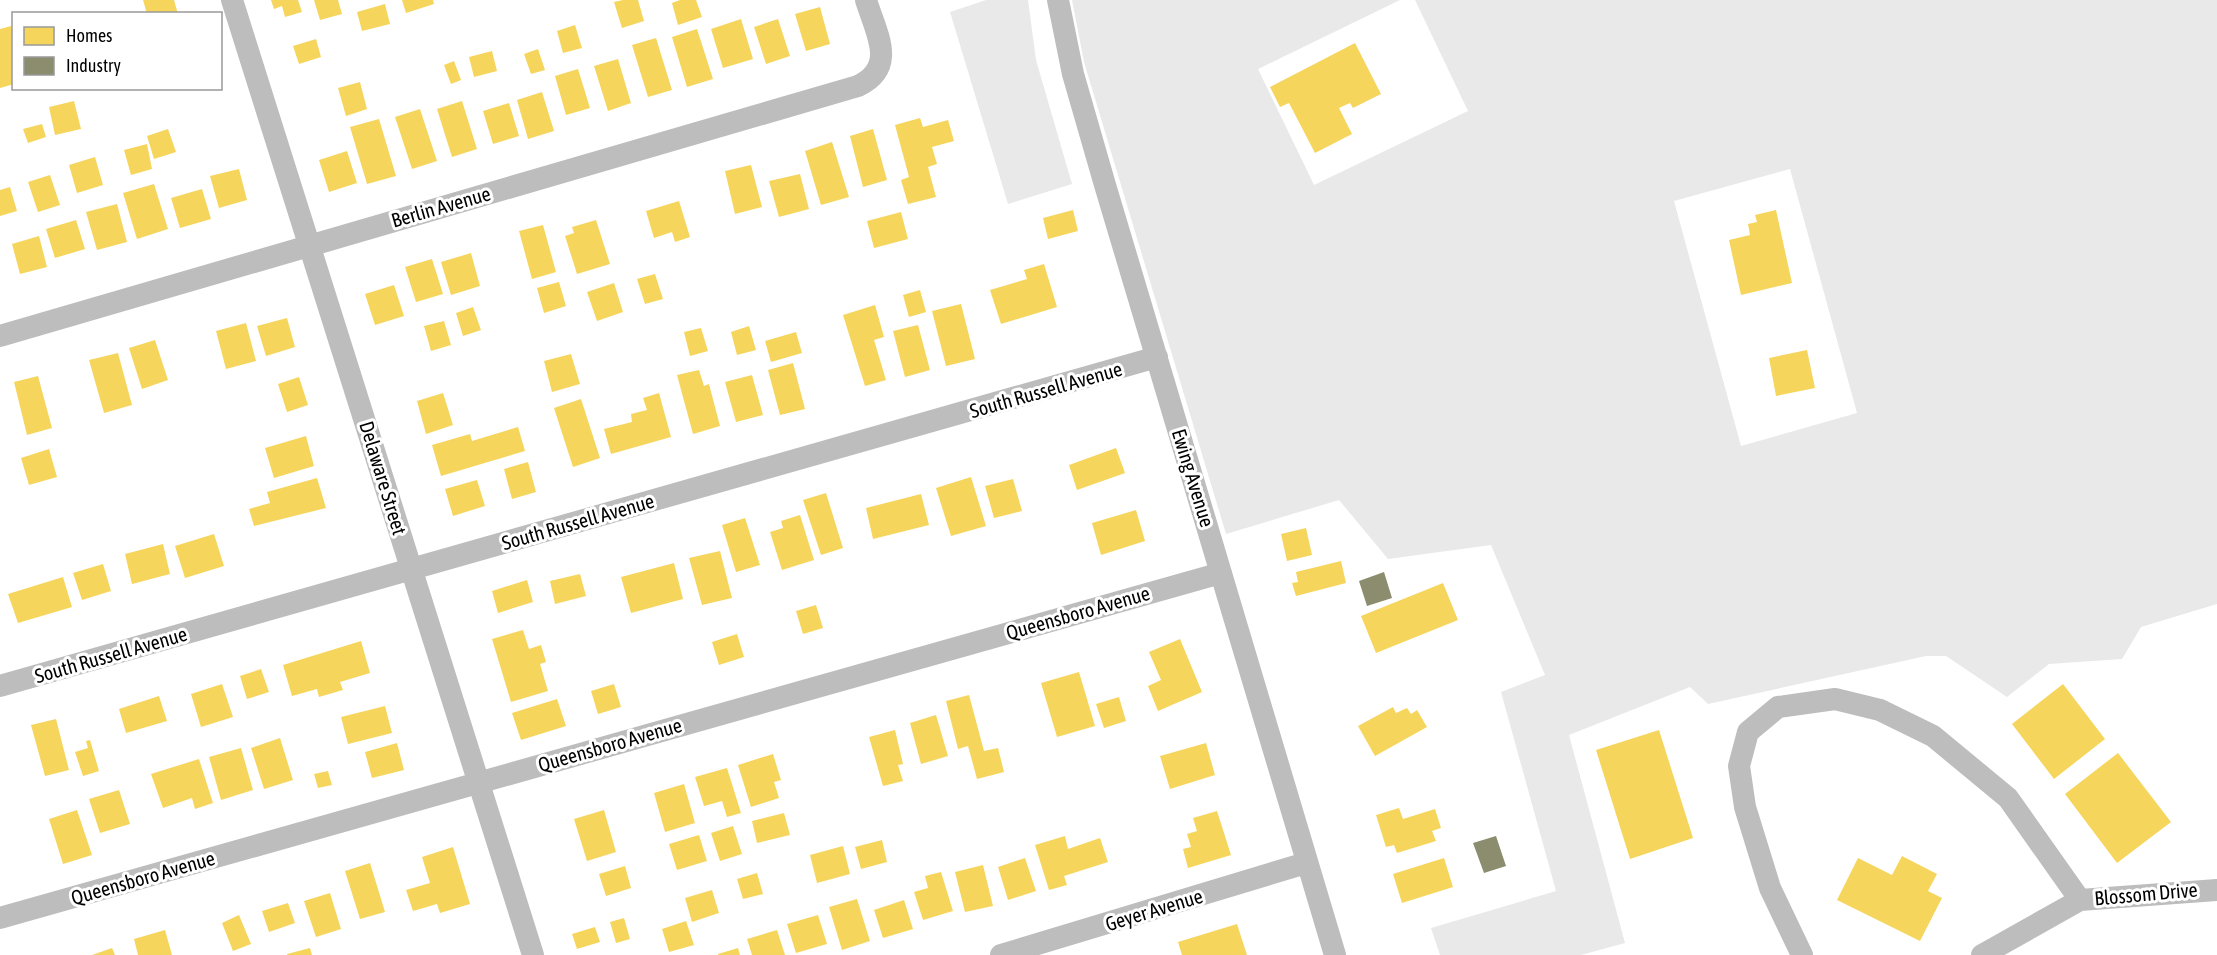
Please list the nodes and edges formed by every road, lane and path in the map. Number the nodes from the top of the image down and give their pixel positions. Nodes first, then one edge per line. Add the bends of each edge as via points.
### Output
1 (232, 0) edge
2 (866, 0) edge
3 (1058, 0) edge
4 (309, 245) junction
5 (0, 336) edge
6 (1157, 357) junction
7 (411, 568) junction
8 (1221, 573) junction
9 (0, 686) edge
10 (480, 783) junction
11 (1306, 863) junction
12 (2217, 890) edge
13 (2080, 900) junction
14 (0, 918) edge
15 (533, 955) edge
16 (1002, 955) edge
17 (1335, 955) edge
18 (1802, 955) edge
19 (1982, 955) edge

1 - 4 street, Delaware Street
2 - 4 street, Berlin Avenue via 882,60 871,80 858,86
3 - 6 street, Ewing Avenue via 1073,74
4 - 5 street, Berlin Avenue
4 - 7 street, Delaware Street
6 - 7 street, South Russell Avenue
6 - 8 street, Ewing Avenue
7 - 9 street, South Russell Avenue
7 - 10 street, Delaware Street
8 - 10 street, Queensboro Avenue
8 - 11 street, Ewing Avenue
10 - 14 street, Queensboro Avenue
10 - 15 street, Delaware Street
11 - 16 street, Geyer Avenue
11 - 17 street, Ewing Avenue
12 - 13 street, Blossom Drive
13 - 18 street via 2008,798 1933,736 1880,710 1835,699 1778,707 1748,732 1739,766 1745,807 1770,888
13 - 19 street, Blossom Drive

